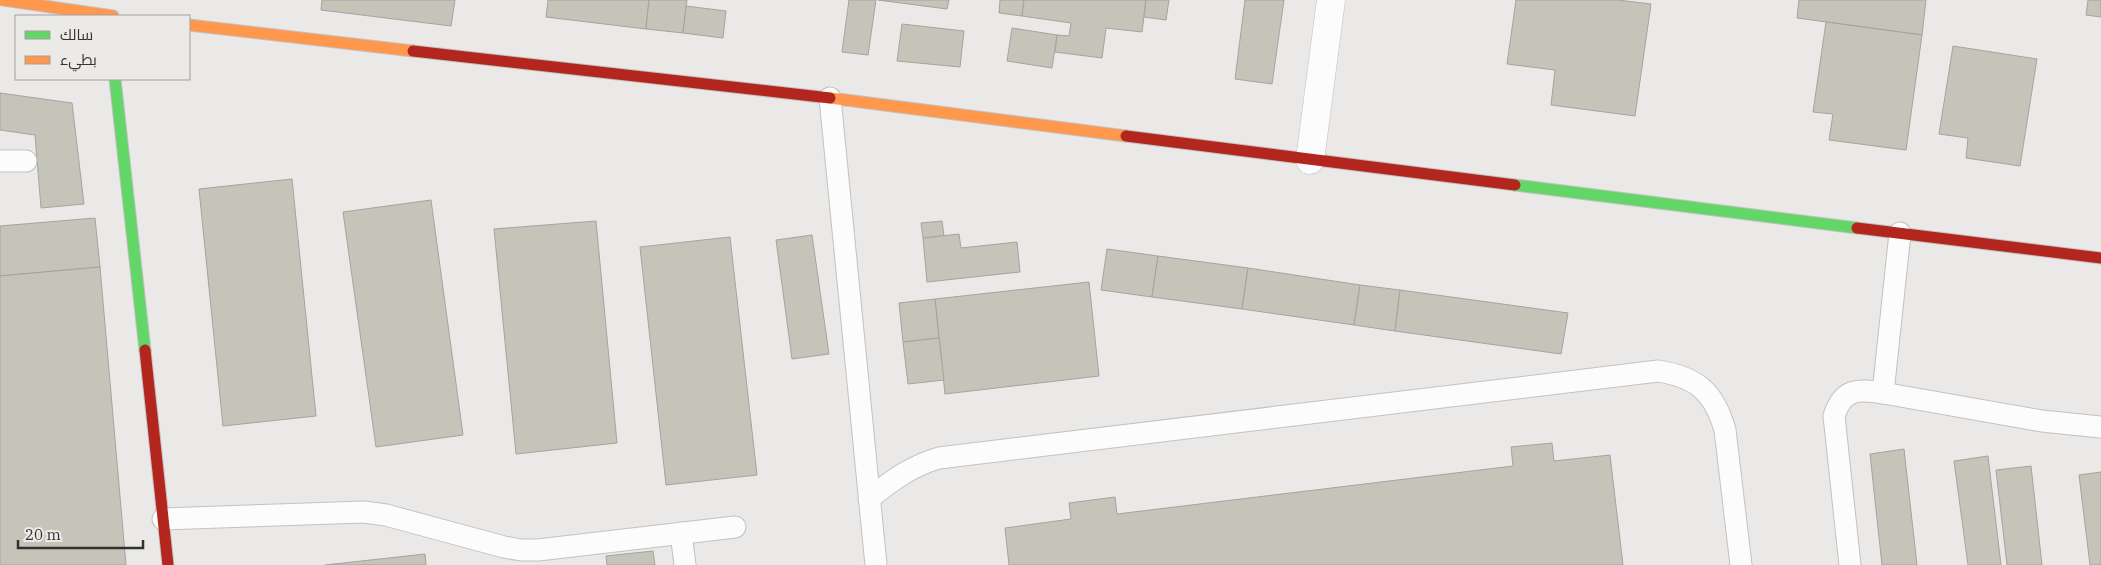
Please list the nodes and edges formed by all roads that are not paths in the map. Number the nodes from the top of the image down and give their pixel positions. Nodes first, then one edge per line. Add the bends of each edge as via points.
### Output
1 (2, 0) edge
2 (1331, 0) edge
3 (101, 15) edge
4 (190, 25) edge
5 (115, 80) edge
6 (830, 98) junction
7 (1310, 160) junction
8 (0, 161) edge
9 (26, 161) dead end
10 (1900, 233) junction
11 (2101, 258) edge
12 (1884, 393) junction
13 (2101, 427) edge
14 (869, 500) junction
15 (163, 519) junction
16 (735, 527) dead end
17 (681, 533) junction
18 (540, 557) edge
19 (168, 565) edge
20 (685, 565) edge
21 (876, 565) edge
22 (1741, 565) edge
23 (1850, 565) edge

1 - 3 street
2 - 7 street
4 - 6 street
5 - 15 street
6 - 7 street
6 - 14 lane
7 - 10 street
8 - 9 lane
10 - 11 street
10 - 12 lane
12 - 13 lane via 2042,421
12 - 23 lane via 1854,392 1844,397 1834,416
14 - 21 lane
14 - 22 lane via 904,472 939,458 1658,371 1678,374 1695,382 1710,394 1720,411
15 - 18 lane via 364,512 386,515
15 - 19 street
16 - 17 lane
17 - 18 lane
17 - 20 lane

